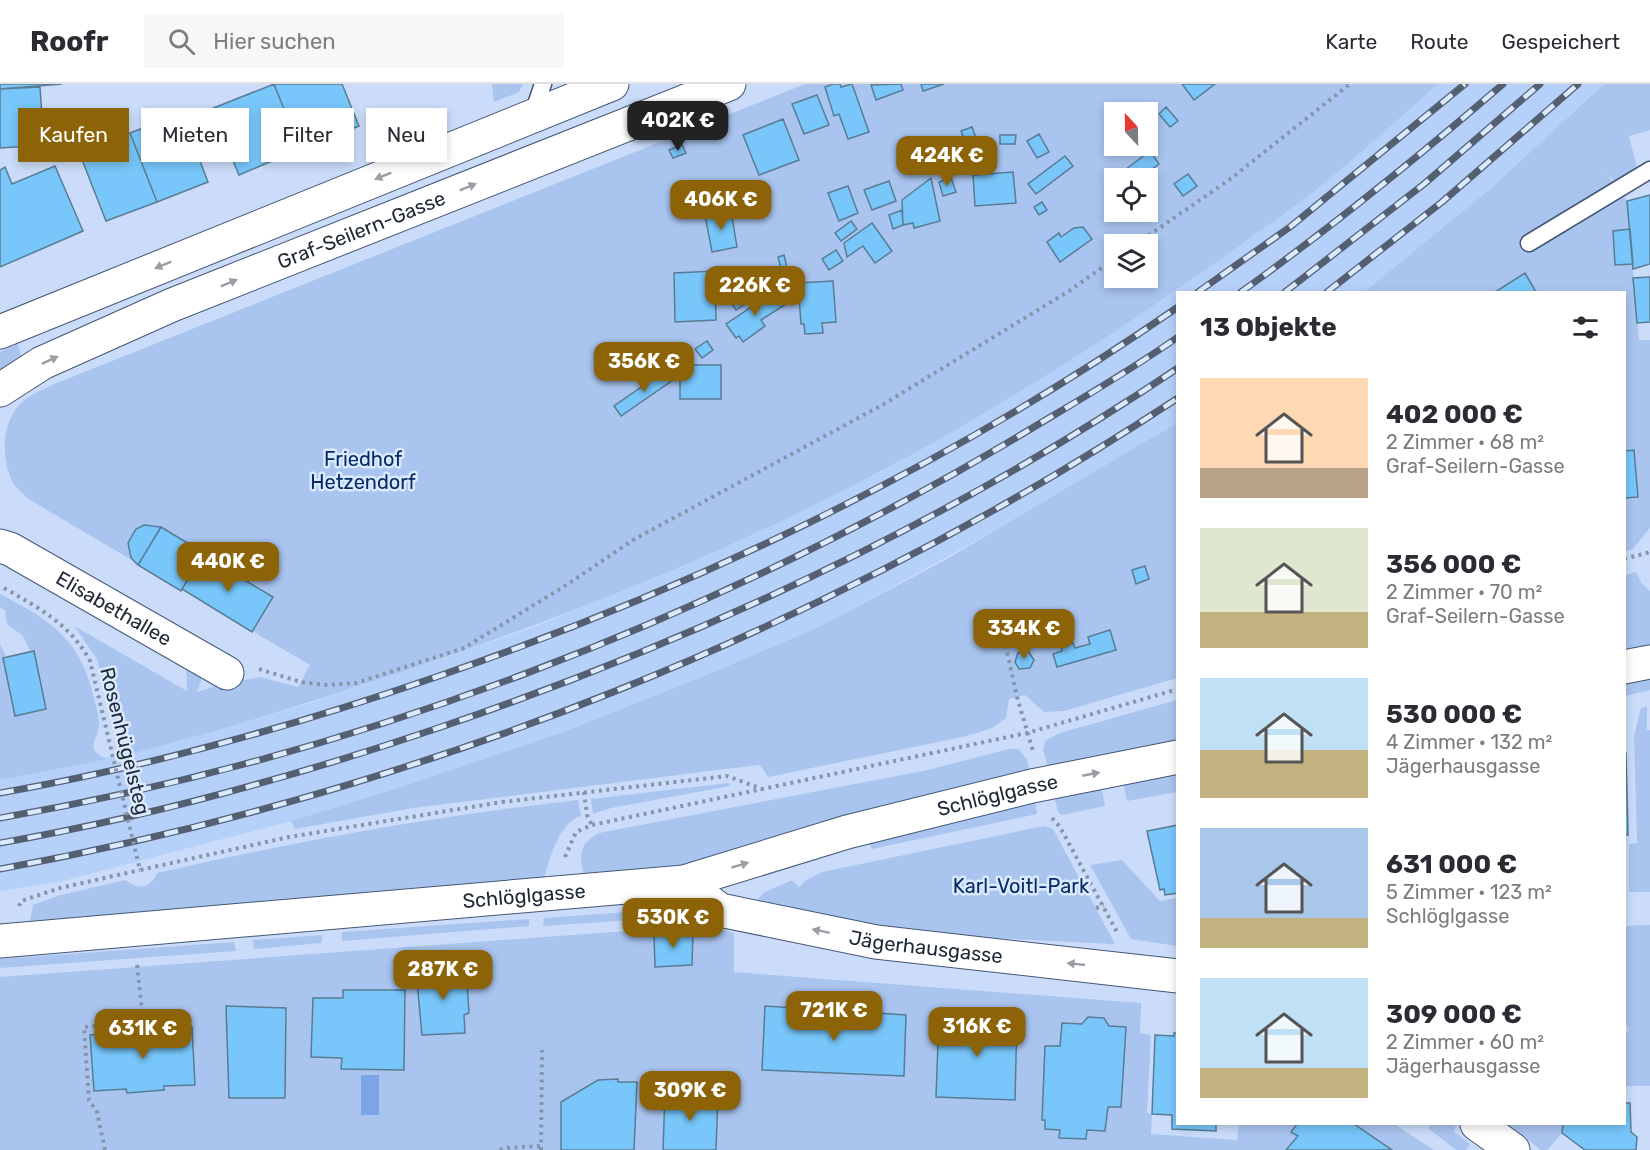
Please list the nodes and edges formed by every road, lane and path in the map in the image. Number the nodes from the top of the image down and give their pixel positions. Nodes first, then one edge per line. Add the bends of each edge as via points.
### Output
1 (543, 84) edge
2 (612, 84) edge
3 (729, 84) edge
4 (1350, 84) edge
5 (532, 116) junction
6 (1650, 170) edge
7 (1151, 234) edge
8 (1529, 243) dead end
9 (1104, 266) edge
10 (0, 332) edge
11 (0, 390) edge
12 (0, 546) edge
13 (1650, 552) edge
14 (1626, 558) edge
15 (4, 588) dead end
16 (1004, 638) dead end
17 (1650, 662) edge
18 (1626, 667) edge
19 (227, 673) joint
20 (1176, 690) edge
21 (1027, 733) junction
22 (1176, 757) edge
23 (1042, 784) junction
24 (763, 789) junction
25 (584, 792) junction
26 (592, 825) junction
27 (140, 870) junction
28 (684, 882) junction
29 (60, 888) dead end
30 (550, 894) junction
31 (1104, 906) junction
32 (1096, 908) dead end
33 (134, 929) junction
34 (0, 941) edge
35 (1135, 970) junction
36 (1176, 976) edge
37 (542, 1050) dead end
38 (1478, 1125) edge
39 (541, 1148) edge
40 (105, 1150) edge
41 (500, 1150) edge
42 (1513, 1150) edge

1 - 5 lane
2 - 5 street
11 -> 3 street, Graf-Seilern-Gasse via 42,363 172,305
4 - 7 path via 1229,180
5 -> 10 street
6 - 8 lane
9 - 19 path via 885,404 633,540 464,648 356,683 301,682 258,668
12 - 19 street, Elisabethallee
13 - 14 path
15 - 27 path, Rosenhügelsteg, bridge via 58,620 90,661
16 - 21 path
17 - 18 street
20 - 21 path
21 - 23 path
21 - 24 path
23 -> 22 street, Schlöglgasse
28 -> 23 street, Schlöglgasse via 847,832
23 - 31 path via 1048,813 1060,827
24 - 25 path via 727,776
24 - 26 path
25 - 26 path
25 - 27 path, bridge via 289,837
26 - 30 path via 576,832
27 - 29 path
28 - 30 street, Schlöglgasse
35 -> 28 street, Jägerhausgasse via 876,942 720,910
30 - 33 street, Schlöglgasse
31 - 32 path
31 - 35 path
33 - 34 street, Schlöglgasse
33 - 40 path via 142,1022 84,1027 89,1100 97,1112
35 - 36 street, Jägerhausgasse
37 - 39 path
38 - 42 street
39 - 41 path

